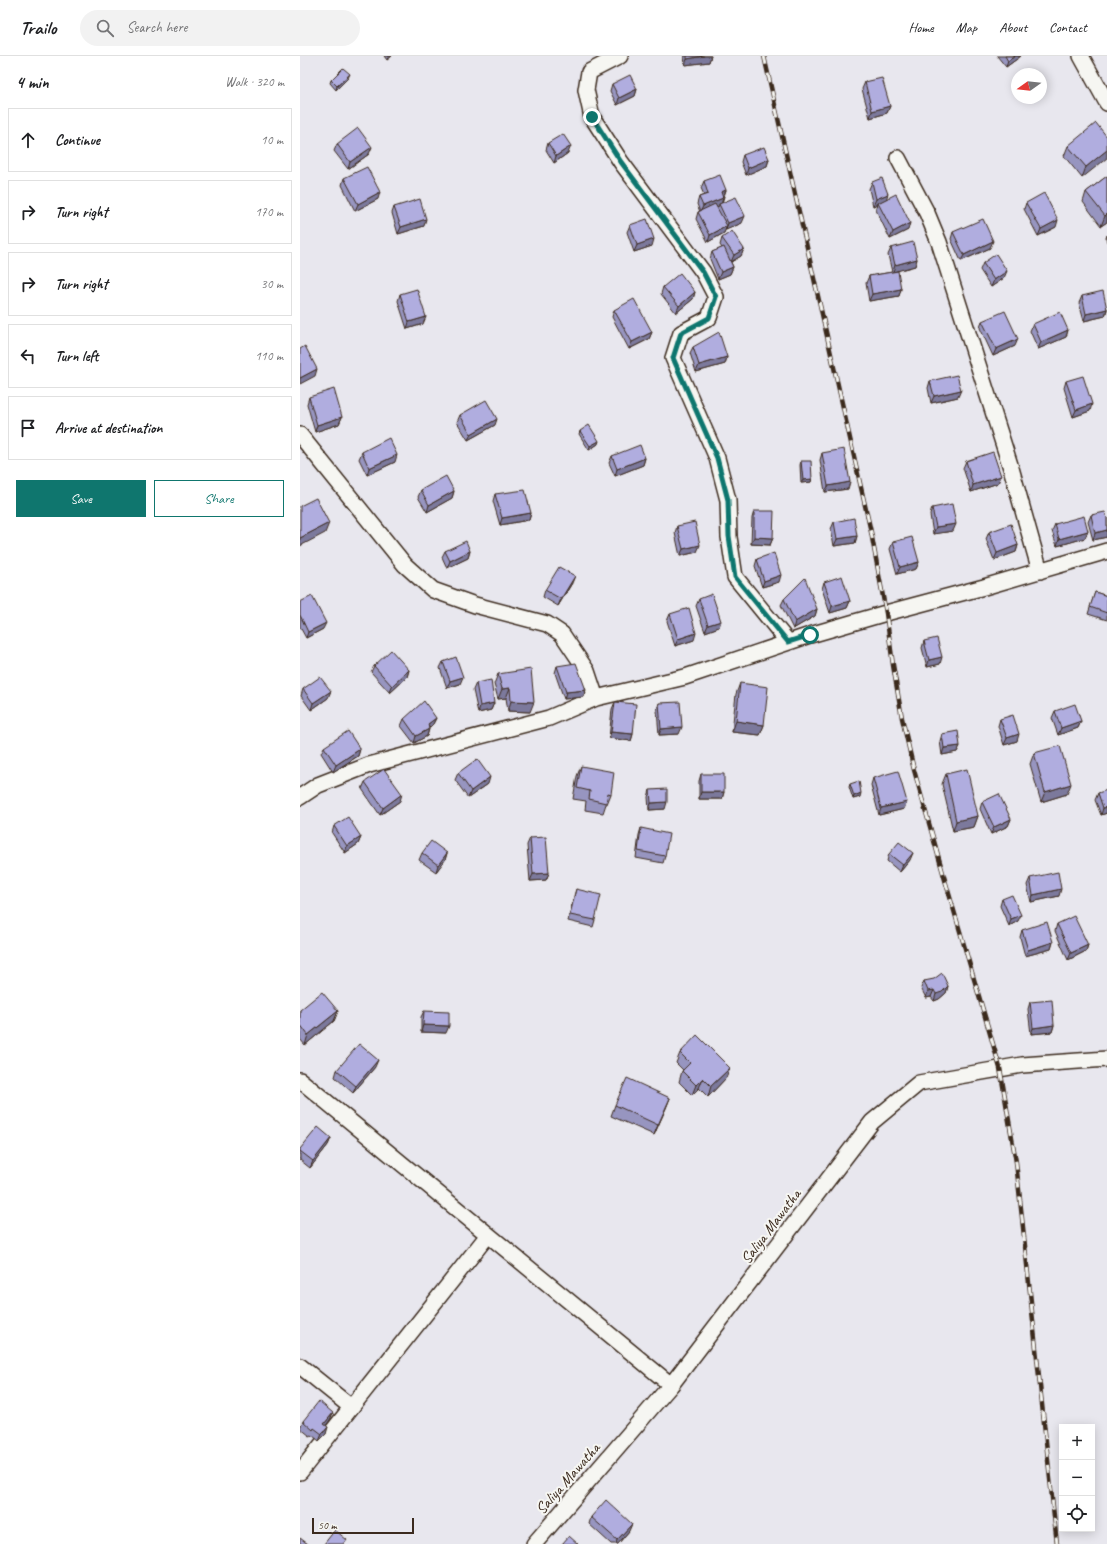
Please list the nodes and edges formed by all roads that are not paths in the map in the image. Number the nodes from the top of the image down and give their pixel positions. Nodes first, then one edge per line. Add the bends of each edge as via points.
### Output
1 (620, 56) edge
2 (1081, 56) edge
3 (1107, 103) edge
4 (898, 158) dead end
5 (300, 435) edge
6 (1107, 552) edge
7 (1040, 571) junction
8 (788, 642) junction
9 (596, 698) junction
10 (300, 797) edge
11 (1107, 1059) edge
12 (300, 1080) edge
13 (488, 1235) junction
14 (300, 1366) edge
15 (671, 1385) junction
16 (351, 1407) junction
17 (300, 1472) edge
18 (534, 1544) edge

1 - 8 street via 589,72 586,90 592,117 621,162 703,272 716,297 709,318 681,333 673,358 717,458 728,500 729,536 735,577
2 - 3 street
4 - 7 street via 940,242 1011,468
5 - 9 street via 405,565 433,590 474,605 552,627 562,634 587,671
6 - 7 street
7 - 8 street
8 - 9 street via 685,677
9 - 10 street via 549,718 369,765 318,786
11 - 15 street, Saliya Mawatha via 1022,1065 919,1083 872,1122
12 - 13 street
13 - 15 street
13 - 16 street
14 - 16 street
15 - 18 street, Saliya Mawatha
16 - 17 street

